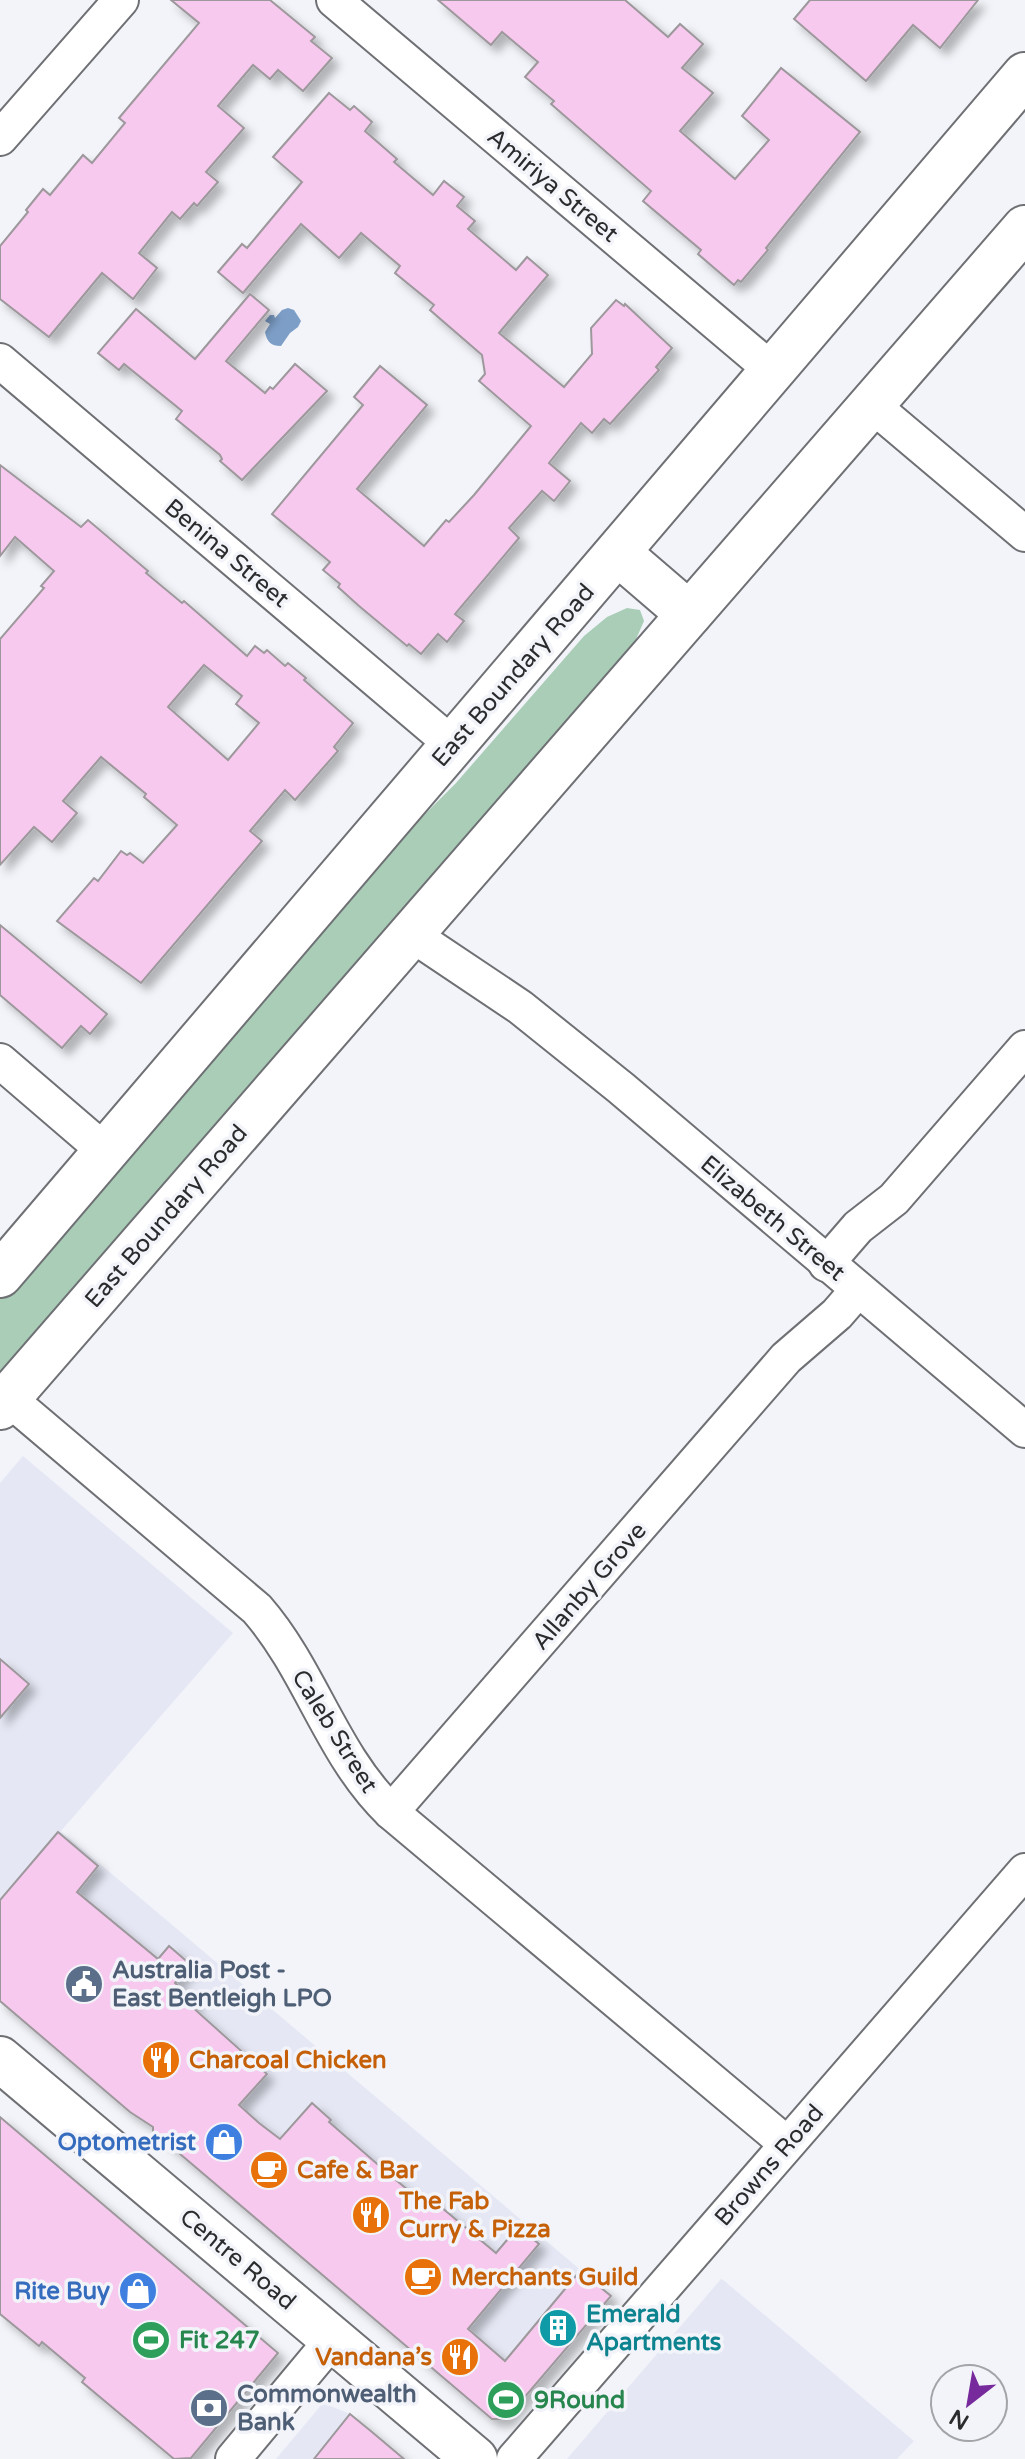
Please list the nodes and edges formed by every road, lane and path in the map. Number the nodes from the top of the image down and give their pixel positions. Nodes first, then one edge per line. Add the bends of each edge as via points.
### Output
1 (121, 0) edge
2 (334, 0) edge
3 (1025, 75) edge
4 (0, 138) edge
5 (1025, 228) edge
6 (0, 361) edge
7 (773, 371) junction
8 (872, 405) junction
9 (1025, 534) edge
10 (618, 553) junction
11 (689, 614) junction
12 (453, 745) junction
13 (420, 924) junction
14 (1025, 1048) edge
15 (0, 1061) edge
16 (106, 1152) junction
17 (0, 1275) edge
18 (841, 1277) junction
19 (4, 1402) edge
20 (1025, 1430) edge
21 (391, 1812) junction
22 (1025, 1871) edge
23 (0, 2059) edge
24 (787, 2144) junction
25 (333, 2339) junction
26 (233, 2459) edge
27 (475, 2459) edge
28 (514, 2459) edge

1 - 4 street
2 - 7 street, Amiriya Street
3 - 7 main road, East Boundary Road
5 - 8 main road, East Boundary Road
6 - 12 street, Benina Street
7 - 10 main road, East Boundary Road
8 - 9 street
8 - 11 main road, East Boundary Road
10 - 11 main road
10 - 12 main road, East Boundary Road
11 - 13 main road, East Boundary Road
12 - 16 main road, East Boundary Road
13 - 18 street, Elizabeth Street
13 - 19 main road, East Boundary Road
14 - 18 street, Allanby Grove via 894,1199 858,1227
15 - 16 street
16 - 17 main road, East Boundary Road
18 - 20 street, Elizabeth Street
18 - 21 street, Allanby Grove via 786,1358
19 - 21 street, Caleb Street via 257,1609 277,1634 361,1781
21 - 24 street, Caleb Street
22 - 24 street, Browns Road
23 - 25 main road, Centre Road
24 - 28 street, Browns Road
25 - 26 street
25 - 27 main road, Centre Road

